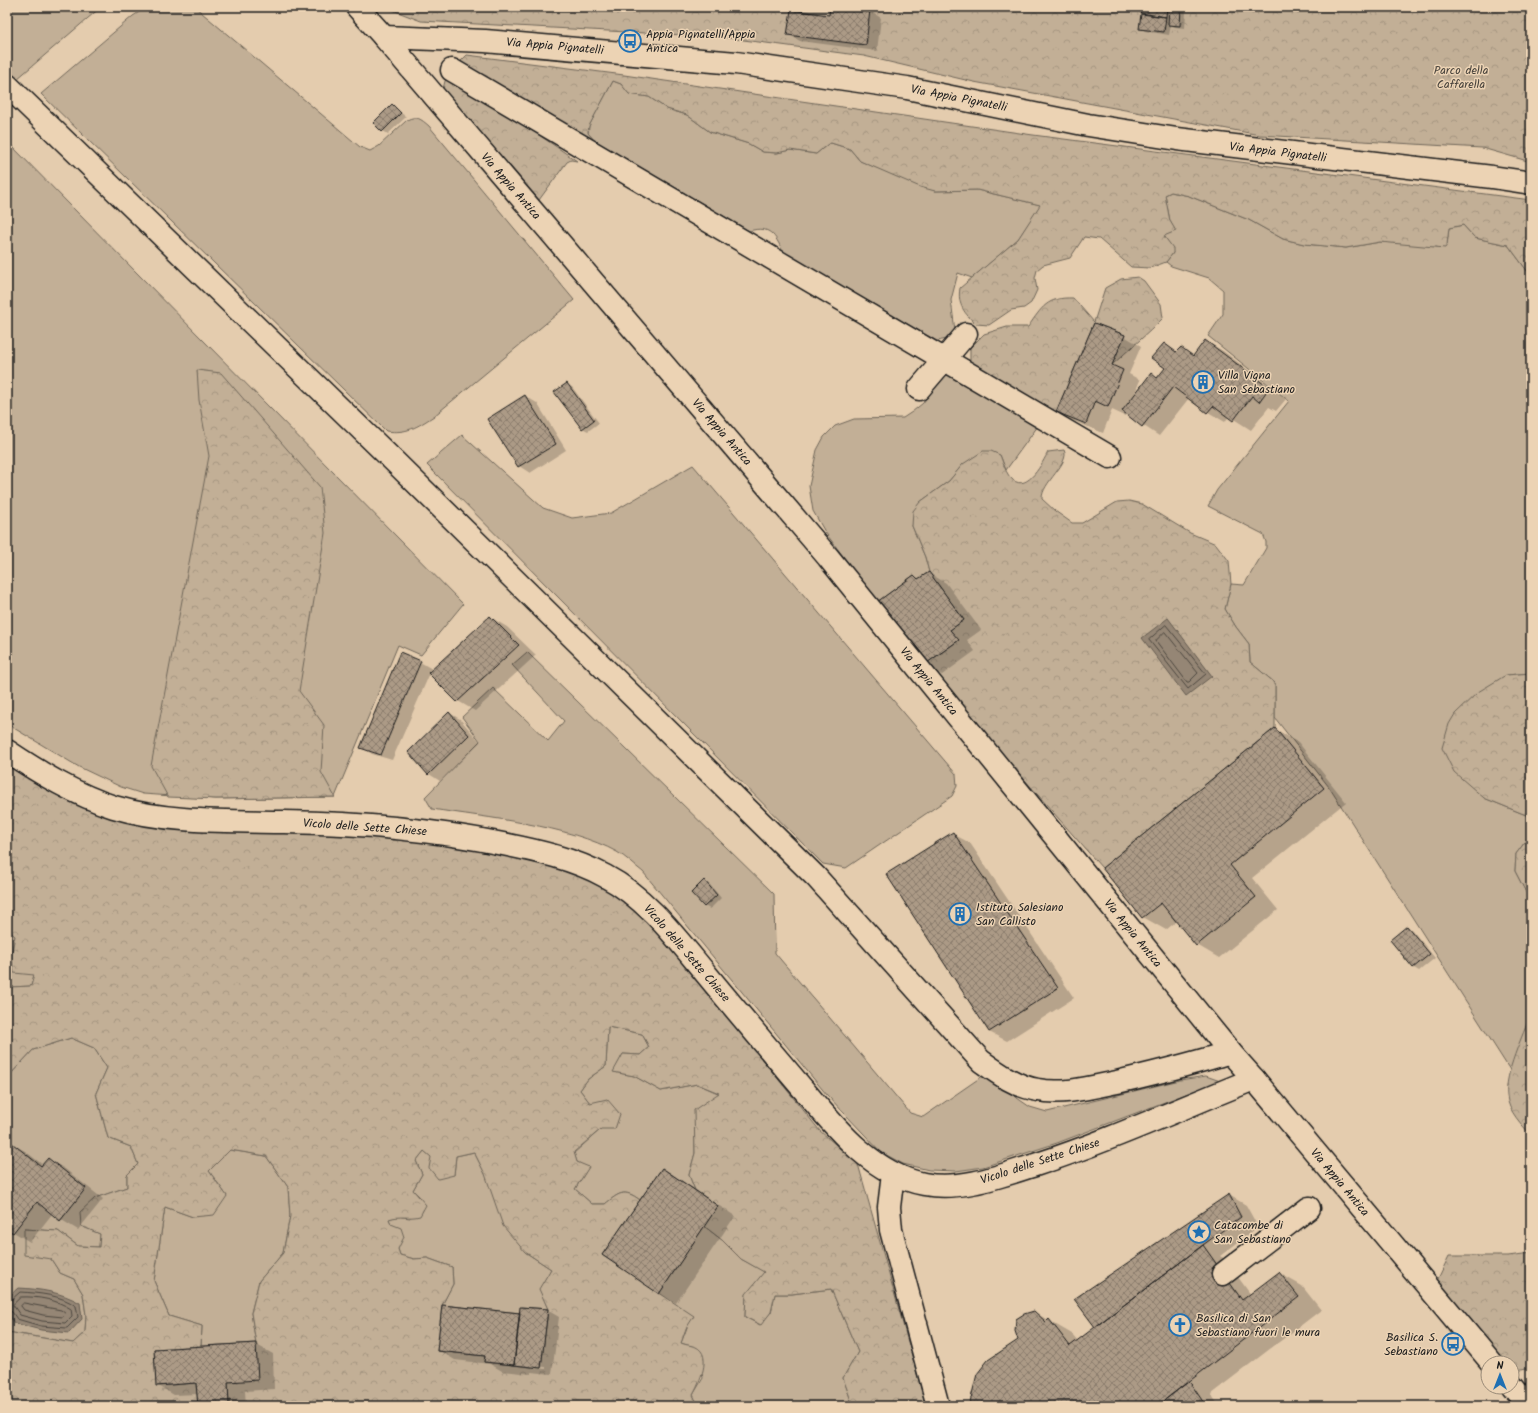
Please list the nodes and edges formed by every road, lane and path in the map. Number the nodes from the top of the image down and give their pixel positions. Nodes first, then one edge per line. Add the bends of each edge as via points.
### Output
1 (357, 7) edge
2 (384, 37) junction
3 (452, 70) dead end
4 (7, 85) edge
5 (1531, 183) edge
6 (966, 334) dead end
7 (944, 360) junction
8 (918, 389) dead end
9 (1110, 457) dead end
10 (7, 751) edge
11 (1230, 1052) junction
12 (1254, 1079) junction
13 (893, 1174) junction
14 (1309, 1208) dead end
15 (1223, 1274) dead end
16 (1485, 1355) edge
17 (938, 1406) edge

1 - 2 main road, Via Appia Antica
2 - 5 main road, Via Appia Pignatelli via 485,41 776,68 907,88 1088,125 1177,139 1492,176
2 - 11 main road, Via Appia Antica via 828,557
3 - 7 main road
4 - 11 main road via 397,464 816,877 981,1061 1019,1084 1039,1090 1057,1091 1135,1078
6 - 7 main road
7 - 8 main road
7 - 9 main road
10 - 13 main road, Vicolo delle Sette Chiese via 83,795 144,814 202,819 325,822 422,830 535,851 602,874 624,887 642,903 671,933 818,1108 855,1146
11 - 12 main road, Via Appia Antica
12 - 13 main road, Vicolo delle Sette Chiese via 1079,1150 982,1181 957,1186 938,1186 912,1182
12 - 16 main road, Via Appia Antica
13 - 17 main road via 889,1207 891,1230
14 - 15 main road

